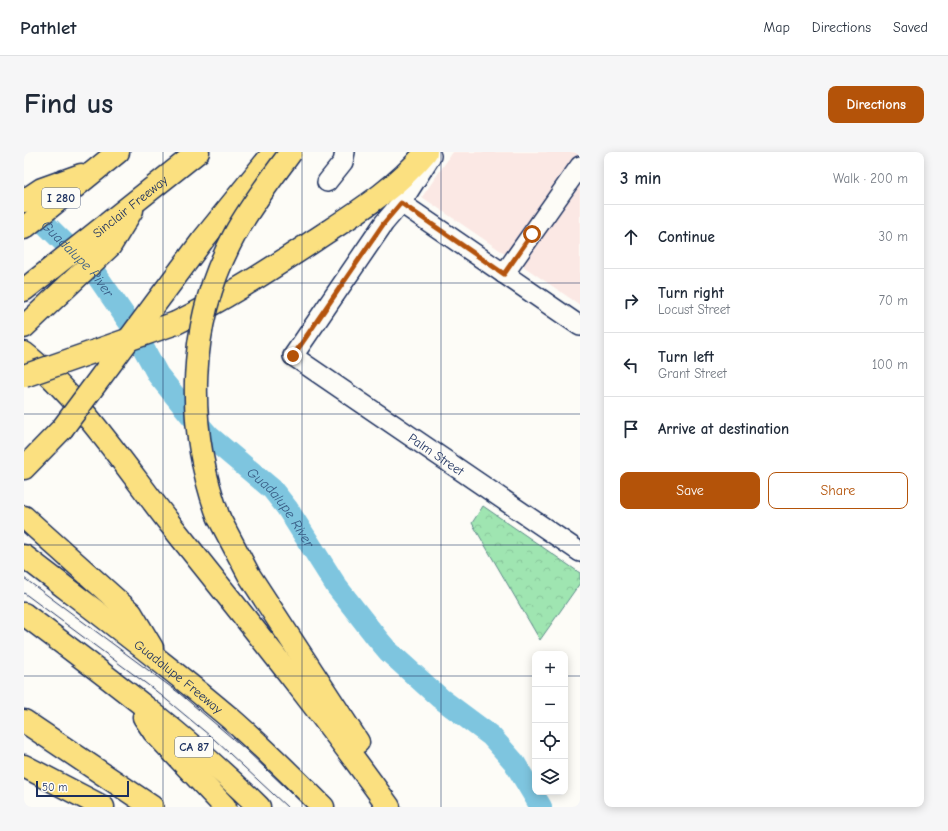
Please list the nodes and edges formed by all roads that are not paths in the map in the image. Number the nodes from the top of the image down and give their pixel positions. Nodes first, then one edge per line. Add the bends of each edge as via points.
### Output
1 (118, 152) edge
2 (198, 152) edge
3 (274, 152) edge
4 (292, 152) edge
5 (345, 152) edge
6 (426, 152) edge
7 (433, 152) edge
8 (580, 166) edge
9 (97, 169) junction
10 (327, 182) dead end
11 (138, 199) junction
12 (24, 201) edge
13 (401, 203) junction
14 (24, 228) edge
15 (504, 274) junction
16 (24, 290) edge
17 (580, 326) edge
18 (24, 327) edge
19 (24, 353) edge
20 (24, 376) edge
21 (24, 468) edge
22 (24, 517) edge
23 (580, 552) edge
24 (24, 556) edge
25 (24, 614) edge
26 (159, 660) junction
27 (126, 691) junction
28 (24, 721) edge
29 (24, 766) edge
30 (103, 807) edge
31 (152, 807) edge
32 (225, 807) edge
33 (259, 807) edge
34 (323, 807) edge
35 (389, 807) edge
36 (399, 807) edge

1 - 9 highway, I 280
2 - 11 highway, Sinclair Freeway
3 - 21 highway, bridge via 202,241 71,419
4 - 36 highway, bridge via 235,233 216,274 203,319 196,363 197,431 205,475 219,518 249,575
5 - 10 street via 343,162
6 - 20 highway, bridge via 402,178 369,205 249,283 176,323
7 - 13 street
8 - 15 street
9 - 12 highway via 42,189
9 - 14 highway, I 280
11 - 16 highway, Sinclair Freeway
11 - 18 highway via 110,246
13 - 15 street
13 - 23 street, Palm Street via 384,223 293,356
15 - 17 street
19 - 35 highway via 86,416 302,691
22 - 26 highway via 131,613
24 - 26 highway, Guadalupe Freeway
25 - 27 highway, CA 87
26 - 34 highway, Guadalupe Freeway via 232,720
27 - 32 highway via 154,732
27 - 33 highway, CA 87 via 205,756
28 - 31 highway
29 - 30 highway

